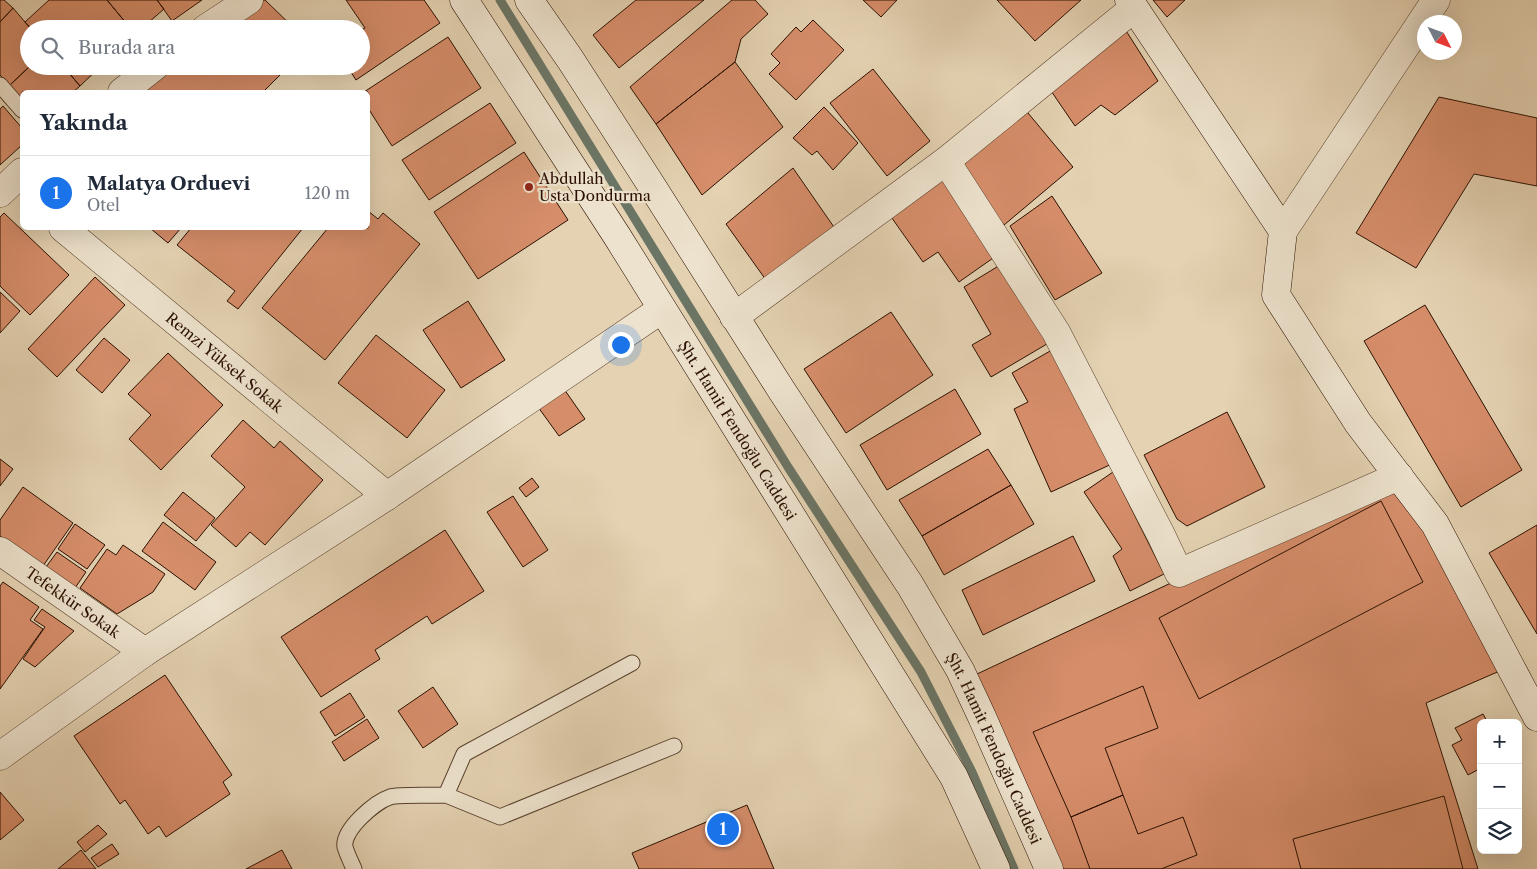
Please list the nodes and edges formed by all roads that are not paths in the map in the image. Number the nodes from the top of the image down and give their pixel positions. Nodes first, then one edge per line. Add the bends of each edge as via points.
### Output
1 (249, 0) edge
2 (464, 0) edge
3 (530, 0) edge
4 (1436, 0) edge
5 (1132, 4) edge
6 (219, 20) edge
7 (144, 75) edge
8 (0, 85) edge
9 (125, 90) edge
10 (20, 108) edge
11 (946, 161) junction
12 (65, 230) edge
13 (1283, 231) junction
14 (662, 308) junction
15 (734, 316) junction
16 (1399, 476) junction
17 (387, 496) junction
18 (0, 551) edge
19 (145, 652) junction
20 (632, 663) dead end
21 (1537, 717) edge
22 (674, 746) dead end
23 (0, 756) edge
24 (446, 796) junction
25 (354, 869) edge
26 (996, 869) edge
27 (1049, 869) edge

1 - 6 street
2 - 14 street, Şht. Hamit Fendoğlu Caddesi
3 - 15 street, Şht. Hamit Fendoğlu Caddesi
4 - 13 street
5 - 11 street
5 - 13 street
7 - 9 street
8 - 10 lane
11 - 15 street
11 - 16 street via 1056,332 1179,573
12 - 17 street, Remzi Yüksek Sokak
13 - 16 street via 1276,295 1358,423
14 - 17 street
14 - 26 street, Şht. Hamit Fendoğlu Caddesi via 954,777
15 - 27 street, Şht. Hamit Fendoğlu Caddesi via 910,585 960,670
16 - 21 street via 1435,524
17 - 19 street
18 - 19 street, Tefekkür Sokak
19 - 23 street
20 - 24 lane via 464,754
22 - 24 lane via 500,817
24 - 25 lane via 391,797 372,807 348,833 345,846

